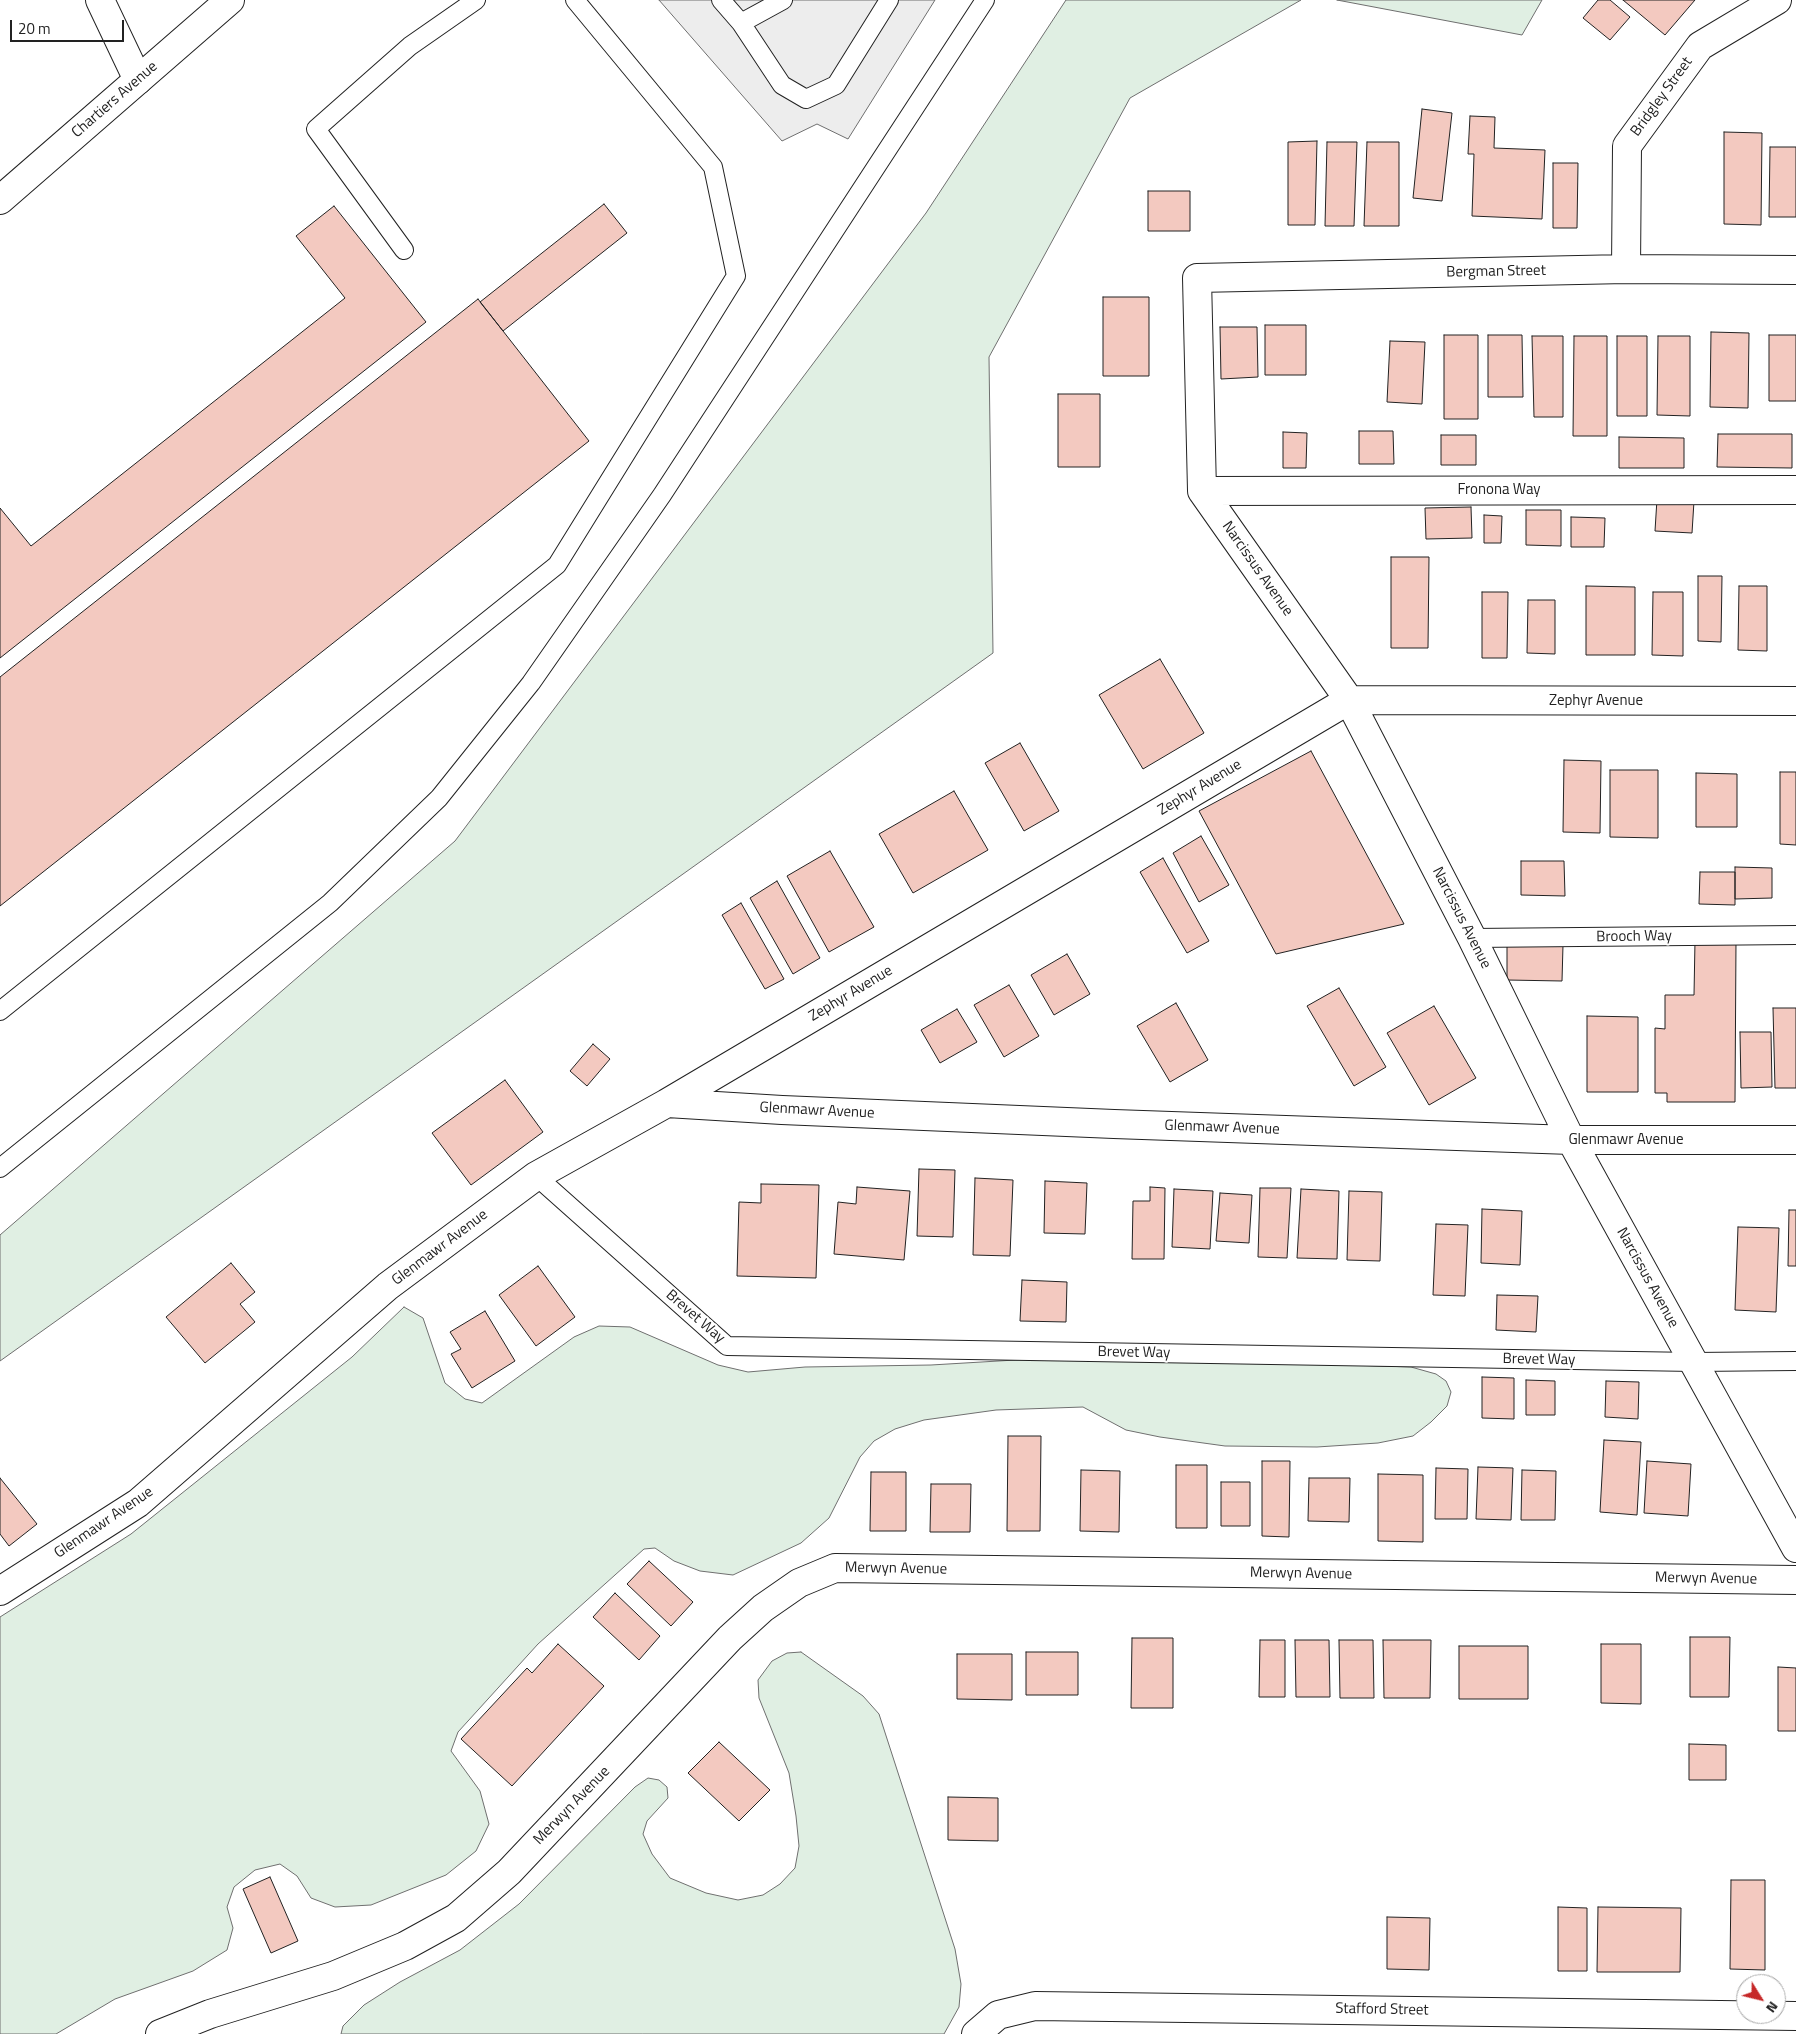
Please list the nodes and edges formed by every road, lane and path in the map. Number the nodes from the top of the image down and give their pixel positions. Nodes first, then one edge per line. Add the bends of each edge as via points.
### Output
1 (100, 0) edge
2 (230, 0) edge
3 (476, 0) edge
4 (575, 0) edge
5 (721, 0) edge
6 (784, 0) edge
7 (888, 0) edge
8 (985, 0) edge
9 (1777, 0) edge
10 (741, 23) junction
11 (138, 80) junction
12 (0, 200) edge
13 (404, 250) dead end
14 (1626, 269) junction
15 (1796, 270) edge
16 (1202, 490) junction
17 (1796, 490) edge
18 (1349, 700) junction
19 (1796, 701) edge
20 (1796, 935) edge
21 (1472, 938) junction
22 (0, 1011) edge
23 (666, 1103) junction
24 (1571, 1140) junction
25 (1796, 1140) edge
26 (0, 1168) edge
27 (536, 1176) junction
28 (1796, 1361) edge
29 (1694, 1362) junction
30 (1796, 1548) edge
31 (1796, 1580) edge
32 (0, 1591) edge
33 (1796, 2016) edge
34 (1002, 2024) edge
35 (160, 2034) edge
36 (976, 2034) edge

1 - 11 street
2 - 11 street, Chartiers Avenue
3 - 13 lane via 410,46 316,129
4 - 22 lane via 714,167 736,276 557,565
5 - 10 lane
6 - 10 lane
7 - 10 lane via 836,85 806,99 782,85
8 - 26 lane via 662,495 531,684 439,798 330,903
9 - 14 street, Bridgley Street via 1700,46 1627,146
11 - 12 street, Chartiers Avenue
14 - 15 street, Bergman Street
14 - 16 street, Bergman Street via 1197,278
16 - 17 street, Fronona Way
16 - 18 street, Narcissus Avenue
18 - 19 street, Zephyr Avenue
18 - 21 street, Narcissus Avenue
18 - 23 street, Zephyr Avenue
20 - 21 lane, Brooch Way
21 - 24 street, Narcissus Avenue
23 - 24 street, Glenmawr Avenue via 1095,1124
23 - 27 street, Glenmawr Avenue
24 - 25 street, Glenmawr Avenue
24 - 29 street, Narcissus Avenue
27 - 29 lane, Brevet Way via 727,1346
27 - 32 street, Glenmawr Avenue via 388,1286 138,1503
28 - 29 lane, Brevet Way
29 - 30 street, Narcissus Avenue
31 - 35 street, Merwyn Avenue via 834,1568 799,1583 763,1608 730,1638 509,1872 456,1918 405,1946 332,1976 210,2014
33 - 34 street, Stafford Street via 1036,2006
34 - 36 street, Stafford Street

